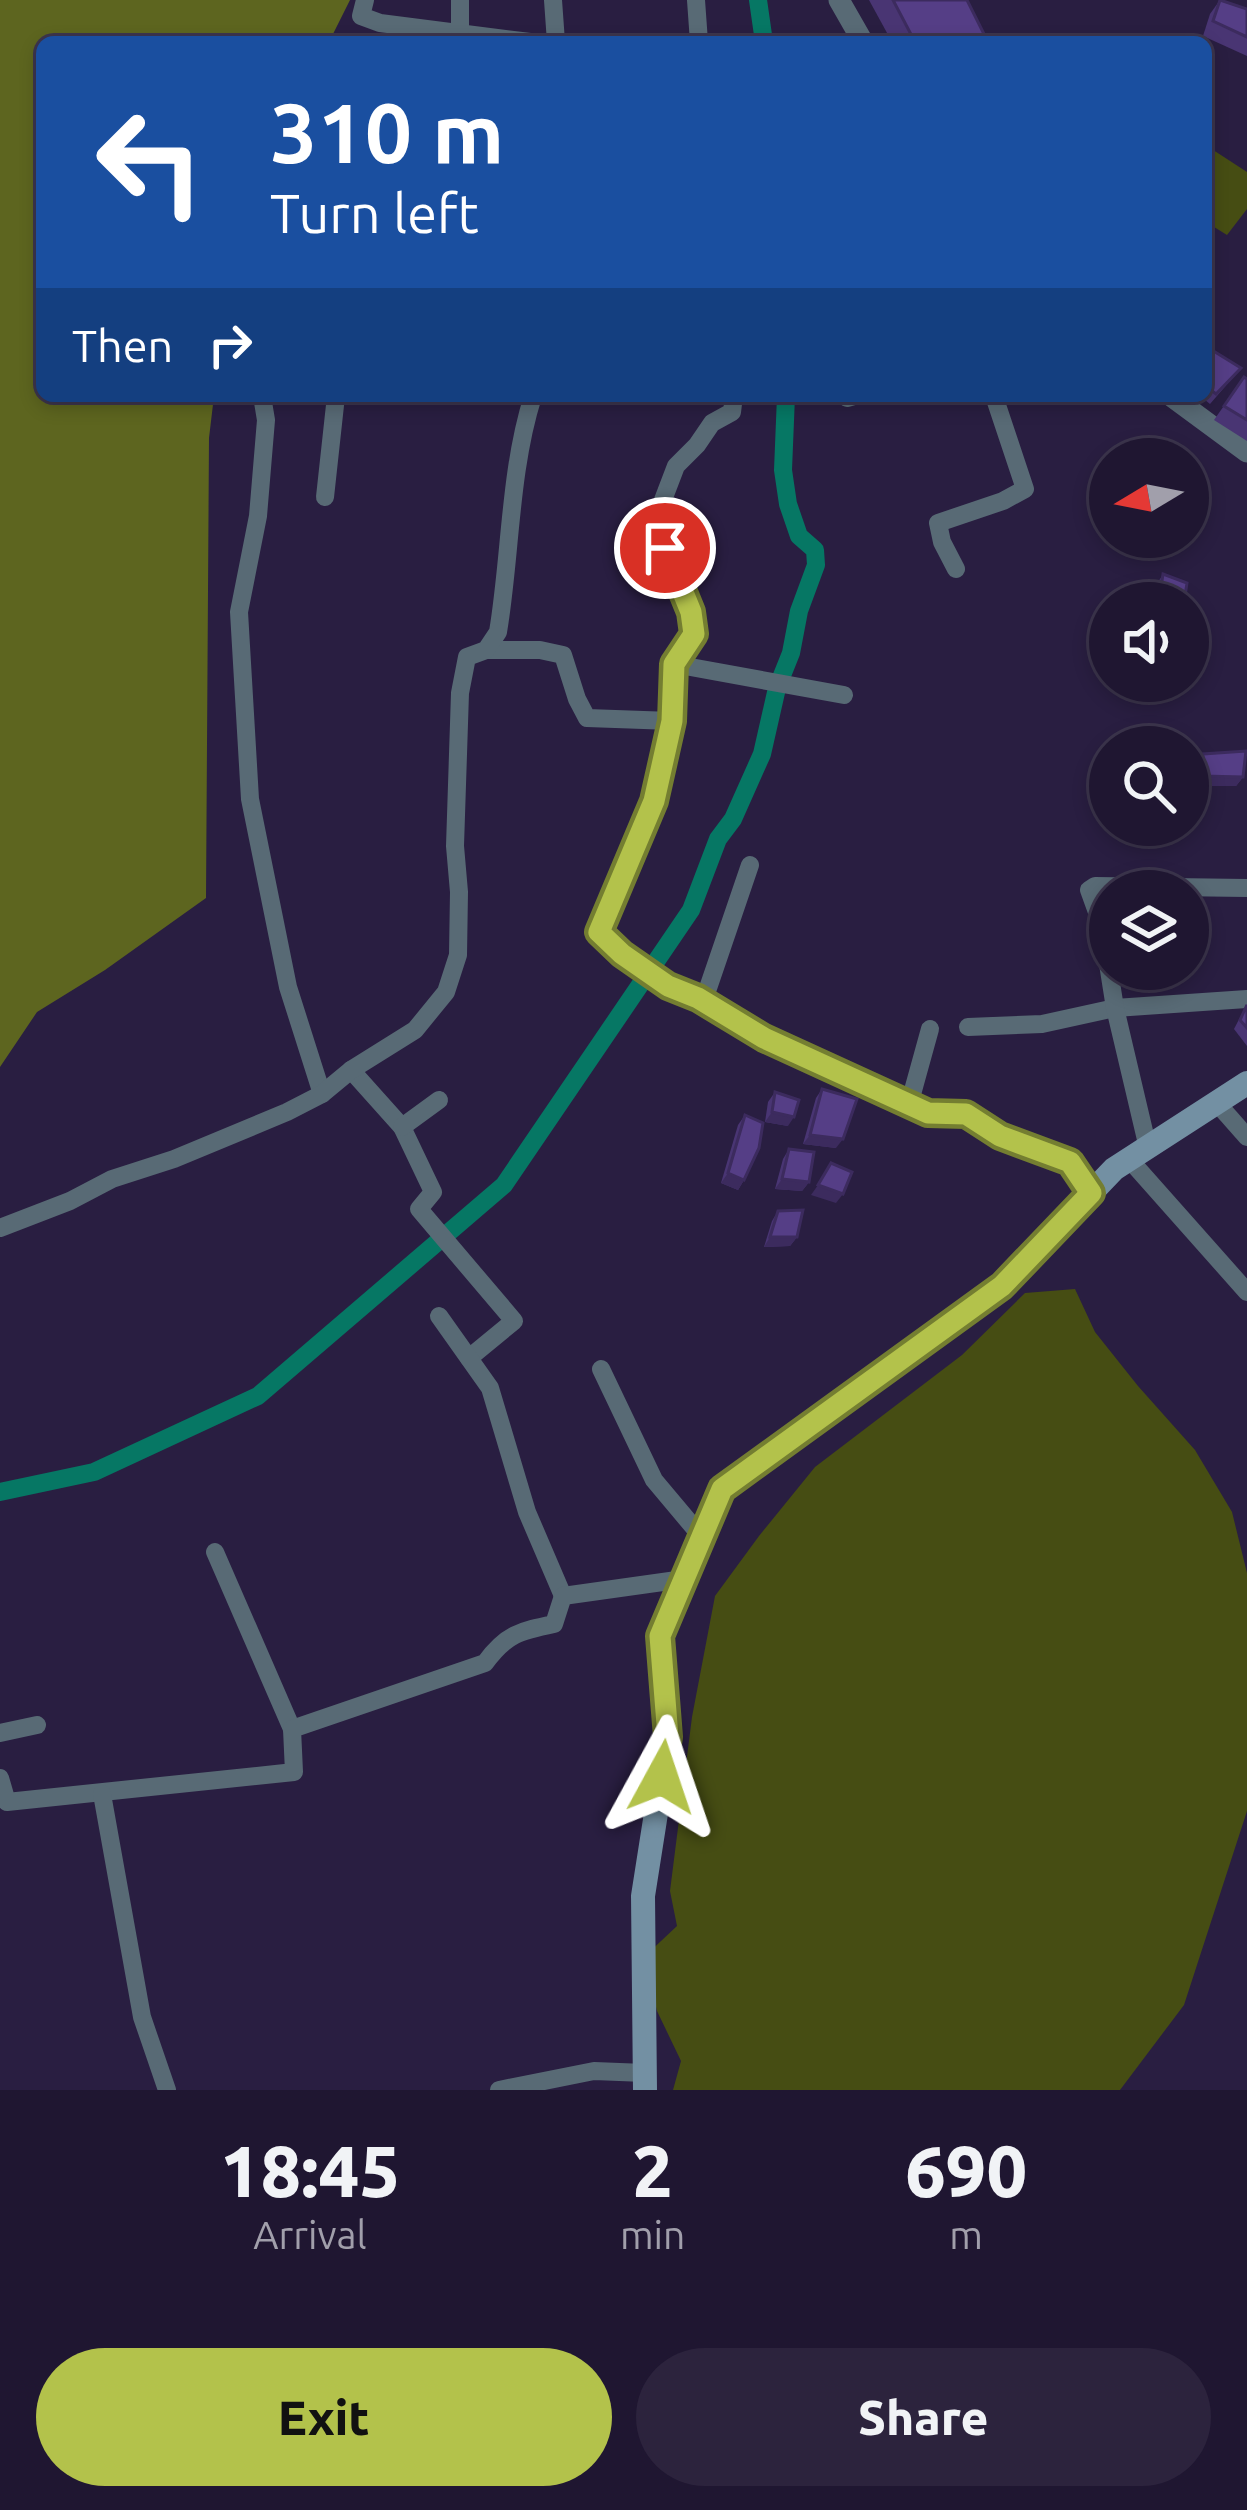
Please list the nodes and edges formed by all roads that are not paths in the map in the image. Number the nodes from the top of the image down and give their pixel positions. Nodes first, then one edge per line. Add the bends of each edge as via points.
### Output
1 (460, 0) edge
2 (554, 0) edge
3 (696, 0) edge
4 (839, 0) edge
5 (363, 8) edge
6 (460, 32) junction
7 (488, 36) edge
8 (556, 36) edge
9 (699, 36) edge
10 (859, 36) edge
11 (263, 402) edge
12 (335, 402) edge
13 (531, 402) edge
14 (733, 402) edge
15 (996, 402) edge
16 (1179, 402) edge
17 (1247, 452) edge
18 (325, 497) dead end
19 (956, 568) dead end
20 (486, 650) junction
21 (674, 664) junction
22 (844, 694) dead end
23 (672, 721) junction
24 (750, 865) dead end
25 (1247, 888) edge
26 (698, 998) junction
27 (1247, 999) edge
28 (1115, 1009) junction
29 (968, 1027) dead end
30 (930, 1028) dead end
31 (351, 1070) junction
32 (1247, 1084) edge
33 (322, 1094) junction
34 (439, 1100) dead end
35 (1217, 1103) junction
36 (909, 1105) junction
37 (402, 1127) junction
38 (1247, 1137) edge
39 (1138, 1154) junction
40 (1091, 1193) junction
41 (0, 1228) edge
42 (1247, 1292) edge
43 (439, 1316) dead end
44 (469, 1358) junction
45 (601, 1369) dead end
46 (701, 1536) junction
47 (215, 1552) dead end
48 (684, 1579) junction
49 (563, 1596) junction
50 (37, 1725) dead end
51 (292, 1730) junction
52 (0, 1733) edge
53 (0, 1778) edge
54 (102, 1794) junction
55 (645, 2082) edge
56 (167, 2090) edge
57 (499, 2090) edge

1 - 6 street
2 - 8 street
3 - 9 street
4 - 10 street
5 - 6 street via 380,23
6 - 7 street
11 - 33 street via 258,516 239,612 250,799 288,987
12 - 18 street
13 - 20 street via 498,632
14 - 21 street via 676,466 655,521 694,634
15 - 19 street via 1025,489 938,524
16 - 17 street
20 - 23 street via 563,655 587,718
20 - 31 street via 467,657 460,693 458,955 446,992 415,1030
21 - 22 street
21 - 23 street
23 - 26 street via 654,801 599,932 651,975
24 - 26 street
25 - 28 street via 1088,890
26 - 36 street
27 - 28 street
28 - 29 street via 1042,1024
28 - 39 street
30 - 36 street
31 - 33 street
31 - 37 street
32 - 35 main road
33 - 41 street
34 - 37 street
35 - 38 street
35 - 39 main road
36 - 40 street via 966,1114 1070,1162
37 - 44 street via 433,1192 419,1209 514,1321
39 - 40 main road
39 - 42 street
40 - 46 main road via 1002,1286 722,1489
43 - 44 street
44 - 49 street via 490,1388 527,1512
45 - 46 street via 654,1480
46 - 48 main road
47 - 51 street
48 - 49 street
48 - 55 main road via 660,1636 668,1737 644,1896
49 - 51 street via 554,1624 519,1631 485,1663
50 - 52 street
51 - 54 street via 294,1772
53 - 54 street via 8,1802
54 - 56 street via 142,2017
55 - 57 street via 594,2071

